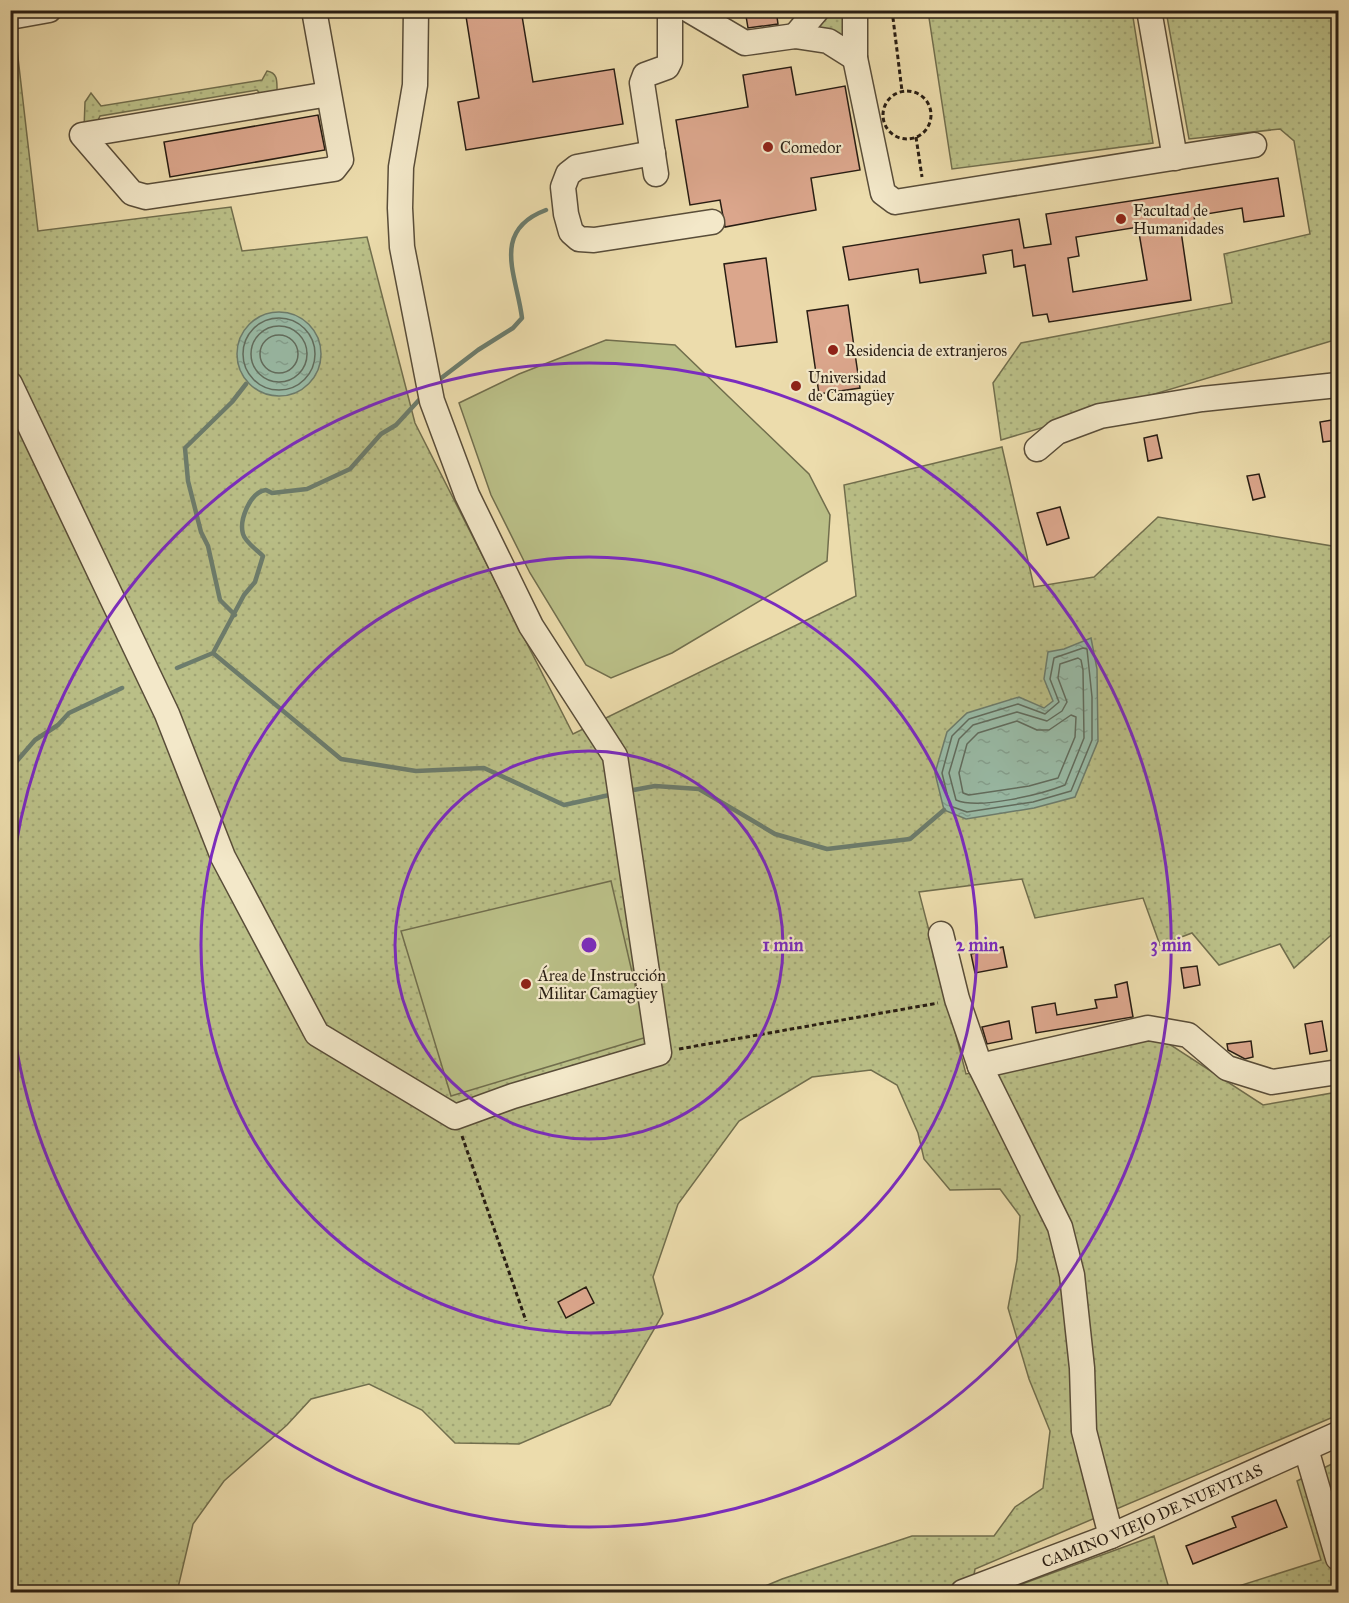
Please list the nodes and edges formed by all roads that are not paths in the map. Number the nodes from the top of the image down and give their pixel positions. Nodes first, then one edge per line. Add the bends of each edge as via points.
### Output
1 (49, 10) edge
2 (314, 10) edge
3 (416, 10) edge
4 (670, 10) edge
5 (689, 10) edge
6 (817, 10) edge
7 (855, 10) edge
8 (1149, 10) edge
9 (10, 17) edge
10 (795, 36) junction
11 (855, 58) junction
12 (329, 94) junction
13 (1254, 146) dead end
14 (1175, 158) junction
15 (712, 222) dead end
16 (10, 384) edge
17 (1338, 385) edge
18 (1037, 449) dead end
19 (941, 934) dead end
20 (980, 1066) junction
21 (1338, 1072) edge
22 (1338, 1434) edge
23 (1306, 1449) junction
24 (1111, 1536) junction
25 (1338, 1558) edge
26 (963, 1593) edge

1 - 9 street
2 - 12 street
3 - 16 street via 415,85 401,167 400,208 402,247 432,401 467,495 531,626 615,756 659,1053 513,1096 455,1118 317,1034 223,857 167,714
4 - 15 street via 670,61 667,67 645,75 642,83 655,164 578,167 568,174 563,187 571,232 579,239 594,240
5 - 10 street via 746,43
6 - 10 street
7 - 11 street
8 - 14 street
10 - 11 street via 828,41
11 - 14 street via 884,193 895,202
12 - 12 street via 341,160 334,169 146,197 132,193 82,135
13 - 14 street
17 - 18 street via 1202,399 1100,416 1056,432
19 - 20 street via 957,999
20 - 21 street via 1148,1028 1188,1035 1227,1068 1272,1082
20 - 24 street via 1060,1227 1072,1275 1084,1431
22 - 23 street, CAMINO VIEJO DE NUEVITAS
23 - 24 street, CAMINO VIEJO DE NUEVITAS
23 - 25 street
24 - 26 street, CAMINO VIEJO DE NUEVITAS

